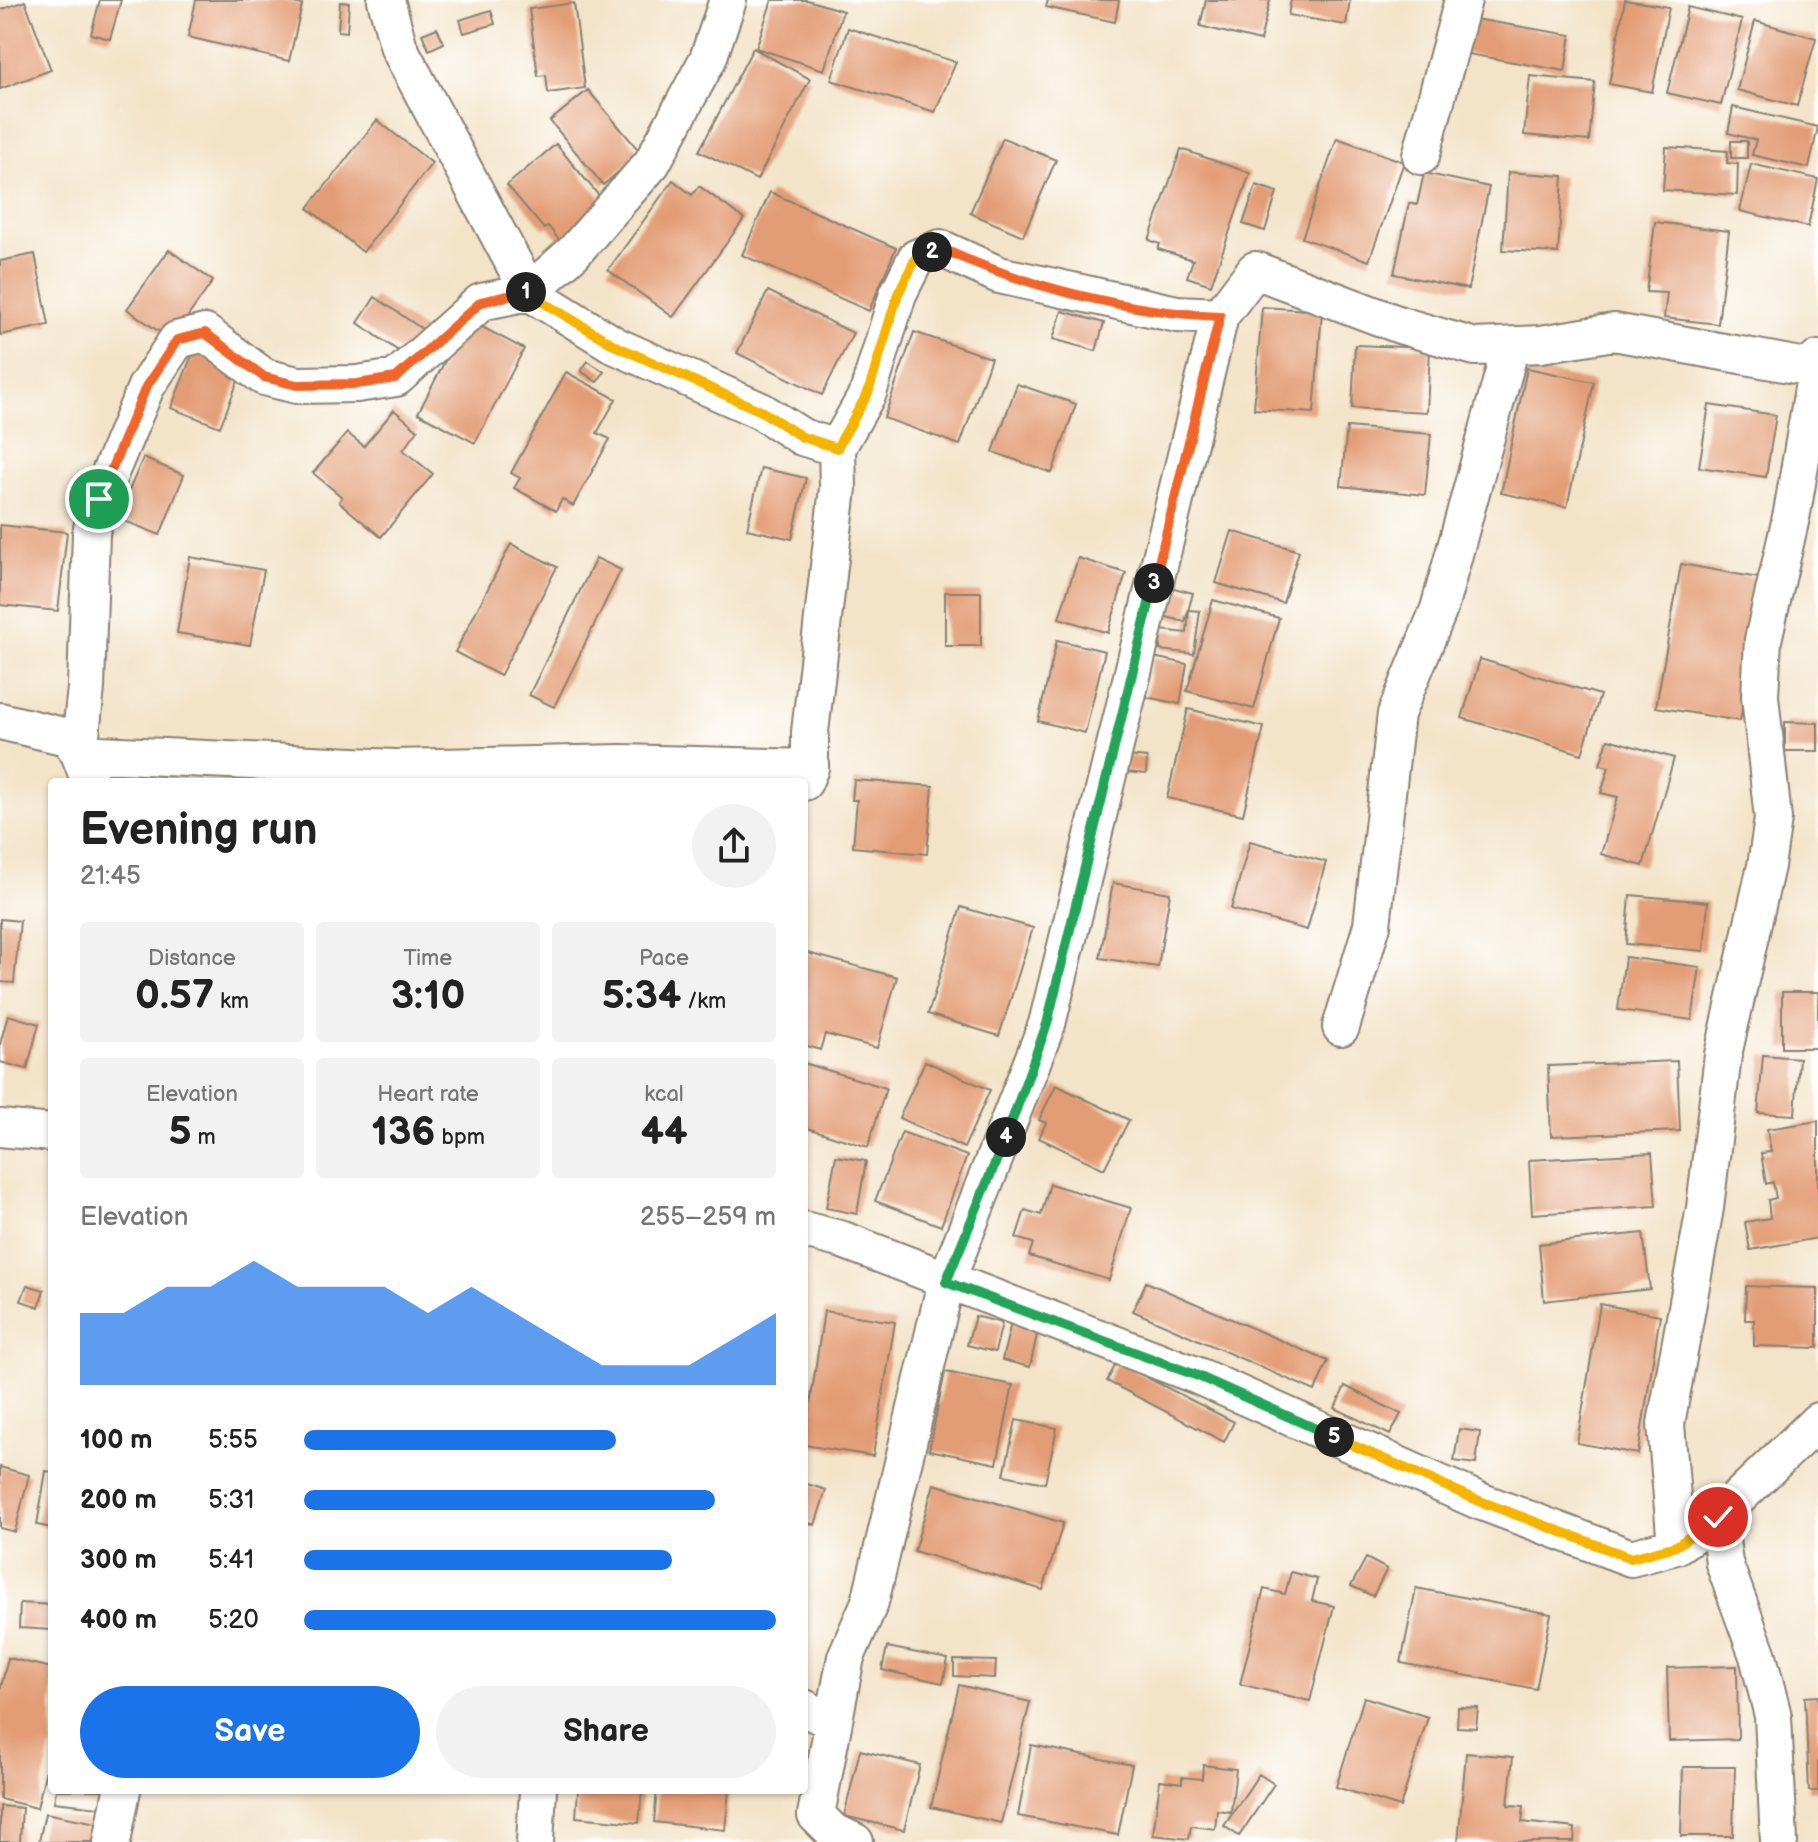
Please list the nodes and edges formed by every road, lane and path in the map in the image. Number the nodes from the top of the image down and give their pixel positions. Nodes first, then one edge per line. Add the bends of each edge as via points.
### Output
1 (386, 0) edge
2 (728, 0) edge
3 (1463, 0) edge
4 (1421, 156) dead end
5 (529, 292) junction
6 (1220, 316) junction
7 (1511, 346) junction
8 (1818, 359) edge
9 (1817, 369) edge
10 (837, 448) junction
11 (0, 721) edge
12 (84, 768) edge
13 (807, 775) edge
14 (1341, 1027) dead end
15 (0, 1128) edge
16 (48, 1133) edge
17 (808, 1231) edge
18 (946, 1282) junction
19 (1818, 1421) edge
20 (1718, 1517) junction
21 (1676, 1546) junction
22 (818, 1715) edge
23 (121, 1794) edge
24 (538, 1794) edge
25 (112, 1842) edge
26 (535, 1842) edge
27 (855, 1842) edge
28 (1779, 1842) edge

1 - 5 street via 399,48
2 - 5 street via 708,59 652,163 574,252
3 - 4 street
5 - 10 street via 616,346 761,411 802,437
5 - 12 street via 481,302 396,378 357,384 264,377 205,333 177,340 146,387 99,499 91,533
6 - 7 street via 1255,270 1400,325 1475,347
6 - 10 street via 1177,314 999,275 940,248 916,258 898,294 868,393
6 - 18 street via 1047,1024
7 - 9 street via 1614,332
7 - 14 street via 1439,609 1396,714 1372,925
8 - 9 street
9 - 21 street via 1763,640 1760,696 1773,819 1723,1055 1705,1208 1666,1424
10 - 13 street via 838,488
11 - 12 street via 67,737
12 - 13 street via 621,763
15 - 16 street
17 - 18 street
18 - 21 street via 1198,1376 1477,1500 1631,1558
18 - 22 street via 870,1602
19 - 20 street
20 - 21 street
20 - 28 street via 1724,1563 1758,1656 1773,1716
22 - 27 street via 816,1815 832,1831
23 - 25 street
24 - 26 street

